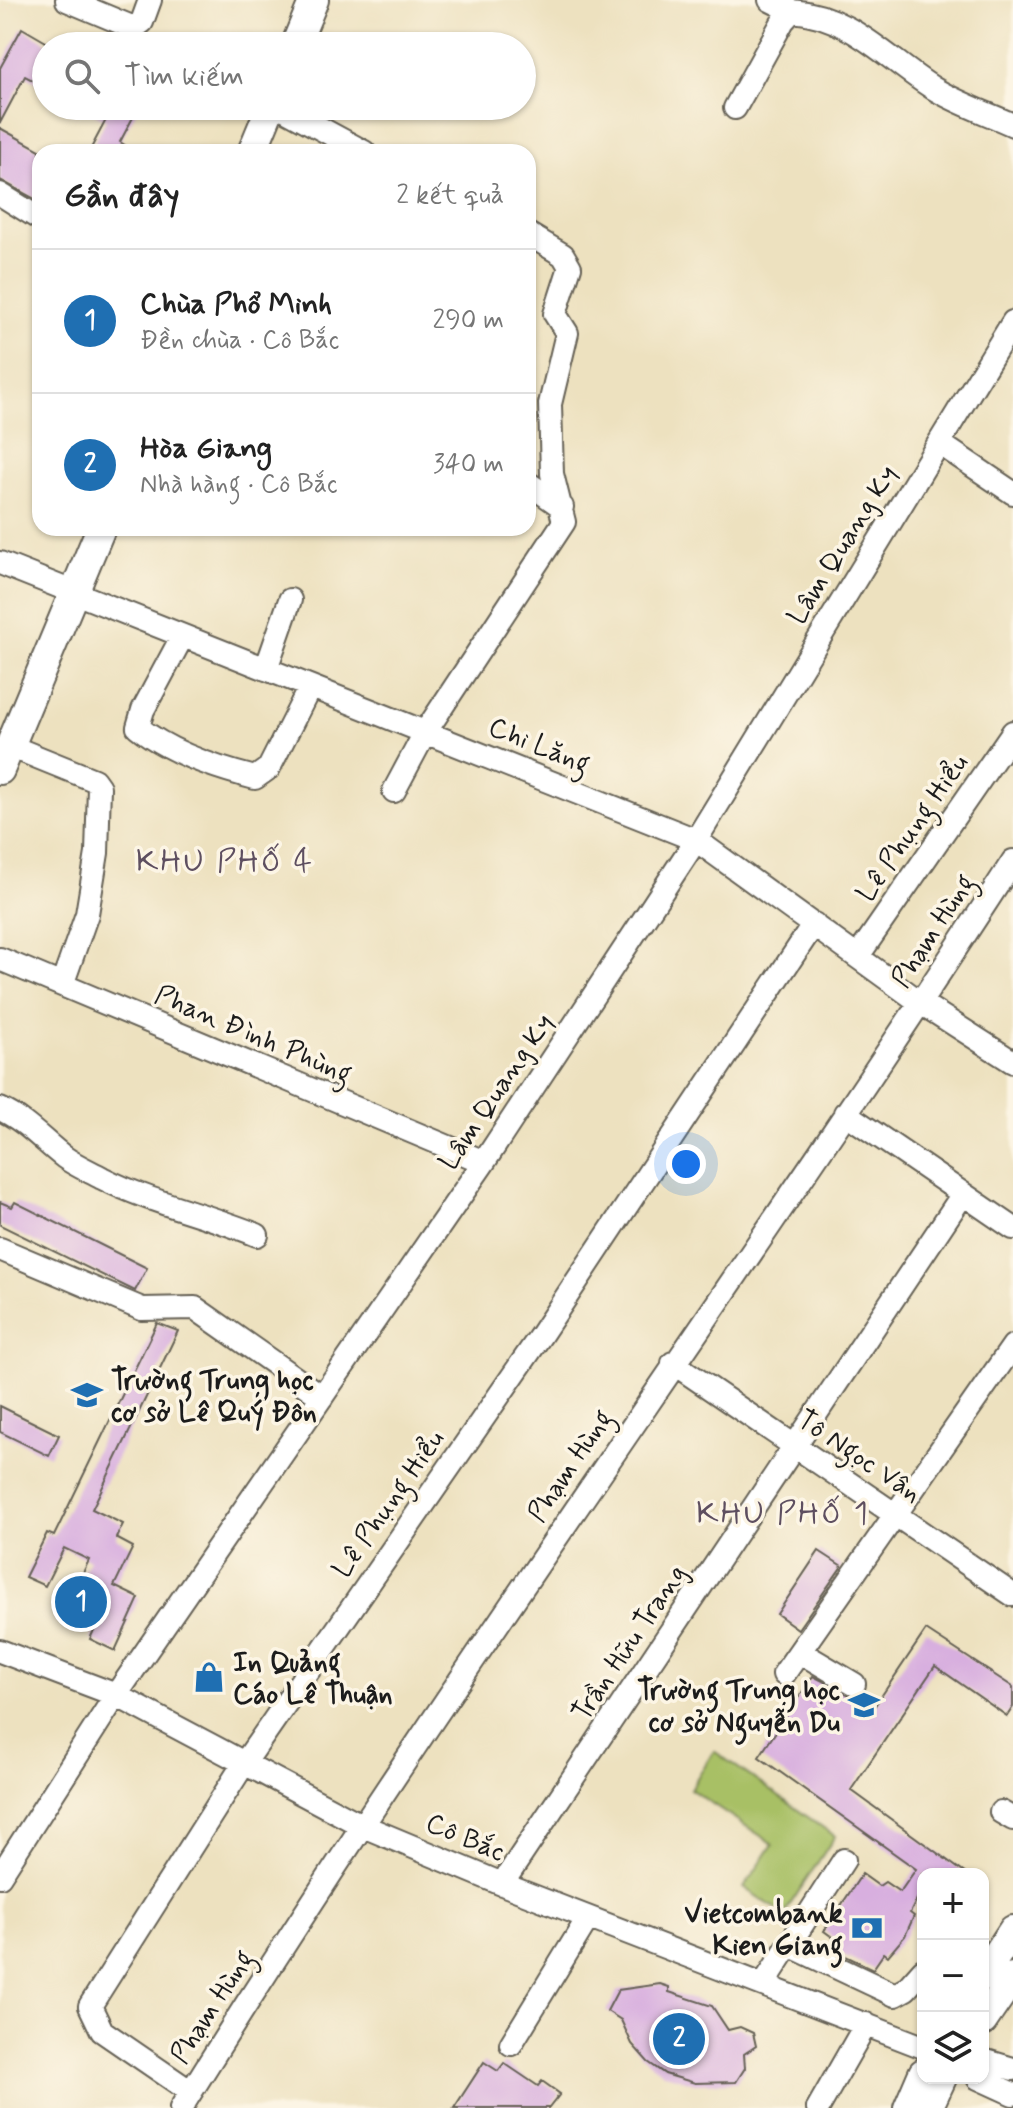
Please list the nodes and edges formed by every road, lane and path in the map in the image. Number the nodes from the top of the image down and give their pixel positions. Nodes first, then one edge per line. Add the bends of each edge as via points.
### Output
1 (67, 0) edge
2 (150, 0) edge
3 (314, 0) edge
4 (770, 0) edge
5 (792, 11) junction
6 (301, 32) edge
7 (735, 108) dead end
8 (265, 120) edge
9 (305, 120) edge
10 (1013, 125) edge
11 (255, 144) edge
12 (349, 144) edge
13 (0, 194) edge
14 (32, 214) edge
15 (536, 239) edge
16 (1013, 322) edge
17 (939, 443) junction
18 (536, 489) edge
19 (1013, 493) edge
20 (562, 507) junction
21 (98, 536) edge
22 (0, 563) edge
23 (74, 594) junction
24 (290, 600) dead end
25 (182, 637) junction
26 (266, 669) junction
27 (310, 687) junction
28 (426, 731) junction
29 (1013, 732) edge
30 (5, 758) edge
31 (394, 791) dead end
32 (696, 840) junction
33 (1013, 861) edge
34 (814, 924) junction
35 (858, 956) junction
36 (0, 959) edge
37 (62, 985) junction
38 (921, 1003) junction
39 (1013, 1062) edge
40 (0, 1109) edge
41 (845, 1113) junction
42 (484, 1162) junction
43 (963, 1194) junction
44 (1013, 1228) edge
45 (257, 1235) dead end
46 (0, 1249) edge
47 (1013, 1346) edge
48 (673, 1363) junction
49 (322, 1397) junction
50 (795, 1447) junction
51 (896, 1516) junction
52 (1010, 1587) edge
53 (0, 1651) edge
54 (800, 1652) junction
55 (784, 1674) dead end
56 (854, 1684) dead end
57 (116, 1695) junction
58 (243, 1765) junction
59 (363, 1826) junction
60 (844, 1860) dead end
61 (0, 1876) edge
62 (502, 1884) junction
63 (588, 1918) junction
64 (1013, 1930) edge
65 (789, 1945) junction
66 (989, 1967) edge
67 (917, 1977) edge
68 (1013, 1977) edge
69 (763, 1985) junction
70 (989, 2012) edge
71 (866, 2024) junction
72 (511, 2044) dead end
73 (917, 2045) edge
74 (989, 2062) edge
75 (1013, 2069) edge
76 (918, 2084) edge
77 (939, 2084) edge
78 (989, 2084) edge
79 (1013, 2096) edge
80 (186, 2100) edge
81 (818, 2108) edge
82 (908, 2108) edge
83 (928, 2108) edge
84 (1007, 2108) edge

1 - 2 street via 134,28
3 - 6 main road
4 - 5 street
5 - 7 street
5 - 10 street via 825,16 845,26 934,89
8 - 11 main road
9 - 12 street
13 - 14 street
15 - 20 street via 563,255 570,267 555,314 567,333 550,404 552,474
16 - 17 street, Lâm Quang Ky
17 - 19 street
17 - 32 street, Lâm Quang Ky
18 - 20 street
20 - 28 street via 564,522
21 - 23 main road
22 - 23 street, Chi Lăng
23 - 25 street, Chi Lăng
23 - 30 main road
24 - 26 street
25 - 26 street, Chi Lăng
25 - 27 street via 138,727 227,771 255,778 269,768
26 - 27 street, Chi Lăng
27 - 28 street, Chi Lăng
28 - 31 street
28 - 32 street, Chi Lăng
29 - 35 street, Lê Phụng Hiểu
30 - 37 street via 94,780 99,787 97,853 87,914
32 - 34 street, Chi Lăng
32 - 42 street, Lâm Quang Ky
33 - 38 street, Phạm Hùng
34 - 35 street, Chi Lăng
34 - 58 street, Lê Phụng Hiểu via 541,1335
35 - 38 street, Chi Lăng
36 - 37 street, Phan Đình Phùng
37 - 42 street, Phan Đình Phùng
38 - 39 street, Chi Lăng
38 - 41 street, Phạm Hùng
40 - 45 street via 66,1158 117,1186
41 - 43 street
41 - 48 street, Phạm Hùng
42 - 49 street, Lâm Quang Ky
43 - 44 street
43 - 50 street, Trần Hữu Trang
46 - 49 street via 142,1309 195,1308
47 - 51 street
48 - 50 street, Tô Ngọc Vân
48 - 59 street, Phạm Hùng
49 - 57 street, Lâm Quang Ky
50 - 51 street, Tô Ngọc Vân
50 - 62 street, Trần Hữu Trang
51 - 52 street, Tô Ngọc Vân
51 - 54 street
53 - 57 street, Cô Bắc
54 - 55 street
54 - 56 street
57 - 58 street, Cô Bắc
57 - 61 street, Lâm Quang Ky
58 - 59 street, Cô Bắc
58 - 80 street, Lê Phụng Hiểu via 90,2006 102,2031
59 - 62 street, Cô Bắc
59 - 80 street, Phạm Hùng
60 - 65 street
62 - 63 street, Cô Bắc
63 - 69 street, Cô Bắc
63 - 72 street
64 - 66 main road
65 - 67 street via 895,1995
65 - 69 street
68 - 70 main road
69 - 71 street, Cô Bắc
71 - 73 street, Cô Bắc
71 - 81 street
74 - 75 street
76 - 82 main road
77 - 83 main road
78 - 79 street
79 - 84 street

